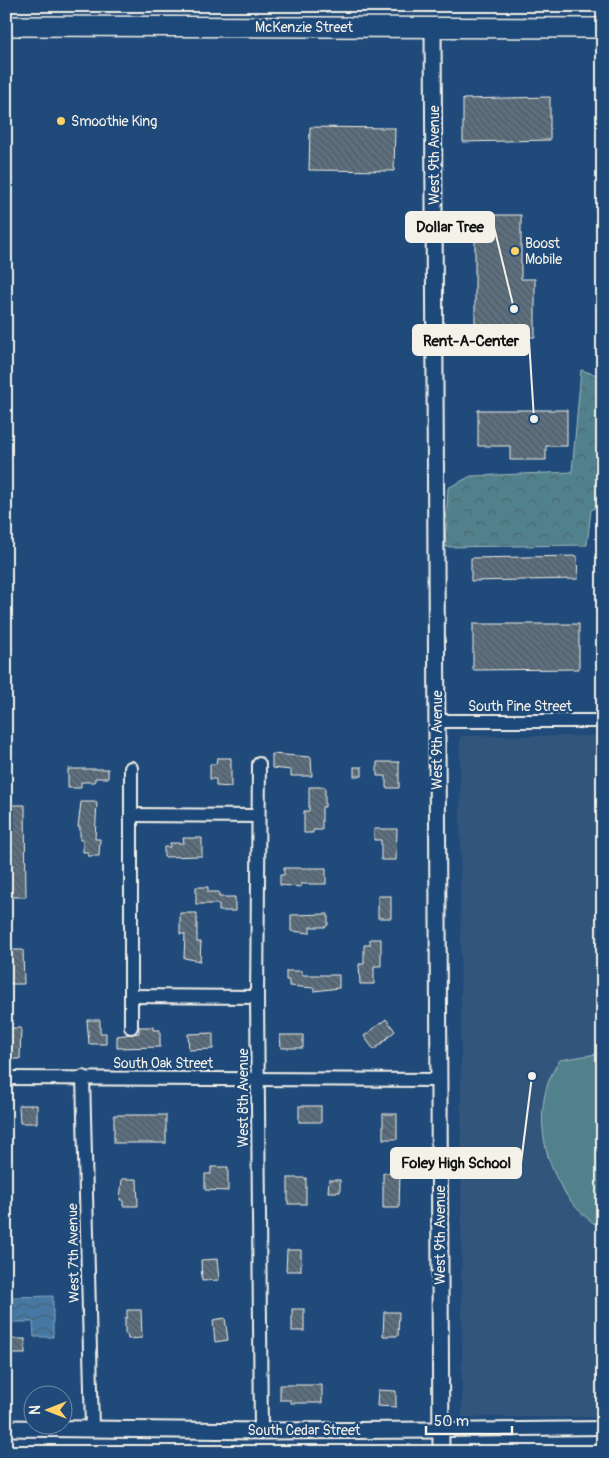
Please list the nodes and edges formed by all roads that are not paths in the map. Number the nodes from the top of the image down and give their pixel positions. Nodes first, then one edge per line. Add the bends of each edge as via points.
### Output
1 (6, 26) edge
2 (433, 28) junction
3 (603, 28) edge
4 (438, 721) junction
5 (603, 721) edge
6 (259, 764) dead end
7 (131, 768) dead end
8 (132, 815) junction
9 (258, 816) junction
10 (132, 996) junction
11 (257, 997) junction
12 (132, 1027) dead end
13 (83, 1077) junction
14 (6, 1078) edge
15 (258, 1078) junction
16 (439, 1080) junction
17 (6, 1428) edge
18 (92, 1428) junction
19 (603, 1428) edge
20 (441, 1430) junction
21 (261, 1431) junction
22 (441, 1452) edge

1 - 2 main road, McKenzie Street
2 - 3 main road, McKenzie Street
2 - 4 street, West 9th Avenue
4 - 5 street, South Pine Street
4 - 16 street, West 9th Avenue
6 - 9 street, West 8th Avenue
7 - 8 street
8 - 9 street
8 - 10 street
9 - 11 street, West 8th Avenue
10 - 11 street
10 - 12 street
11 - 15 street, West 8th Avenue
13 - 14 street, South Oak Street
13 - 15 street, South Oak Street
13 - 18 street, West 7th Avenue
15 - 16 street, South Oak Street
15 - 21 street, West 8th Avenue
16 - 20 street, West 9th Avenue
17 - 18 street, South Cedar Street
18 - 21 street, South Cedar Street
19 - 20 street, South Cedar Street
20 - 21 street, South Cedar Street
20 - 22 street, West 9th Avenue

